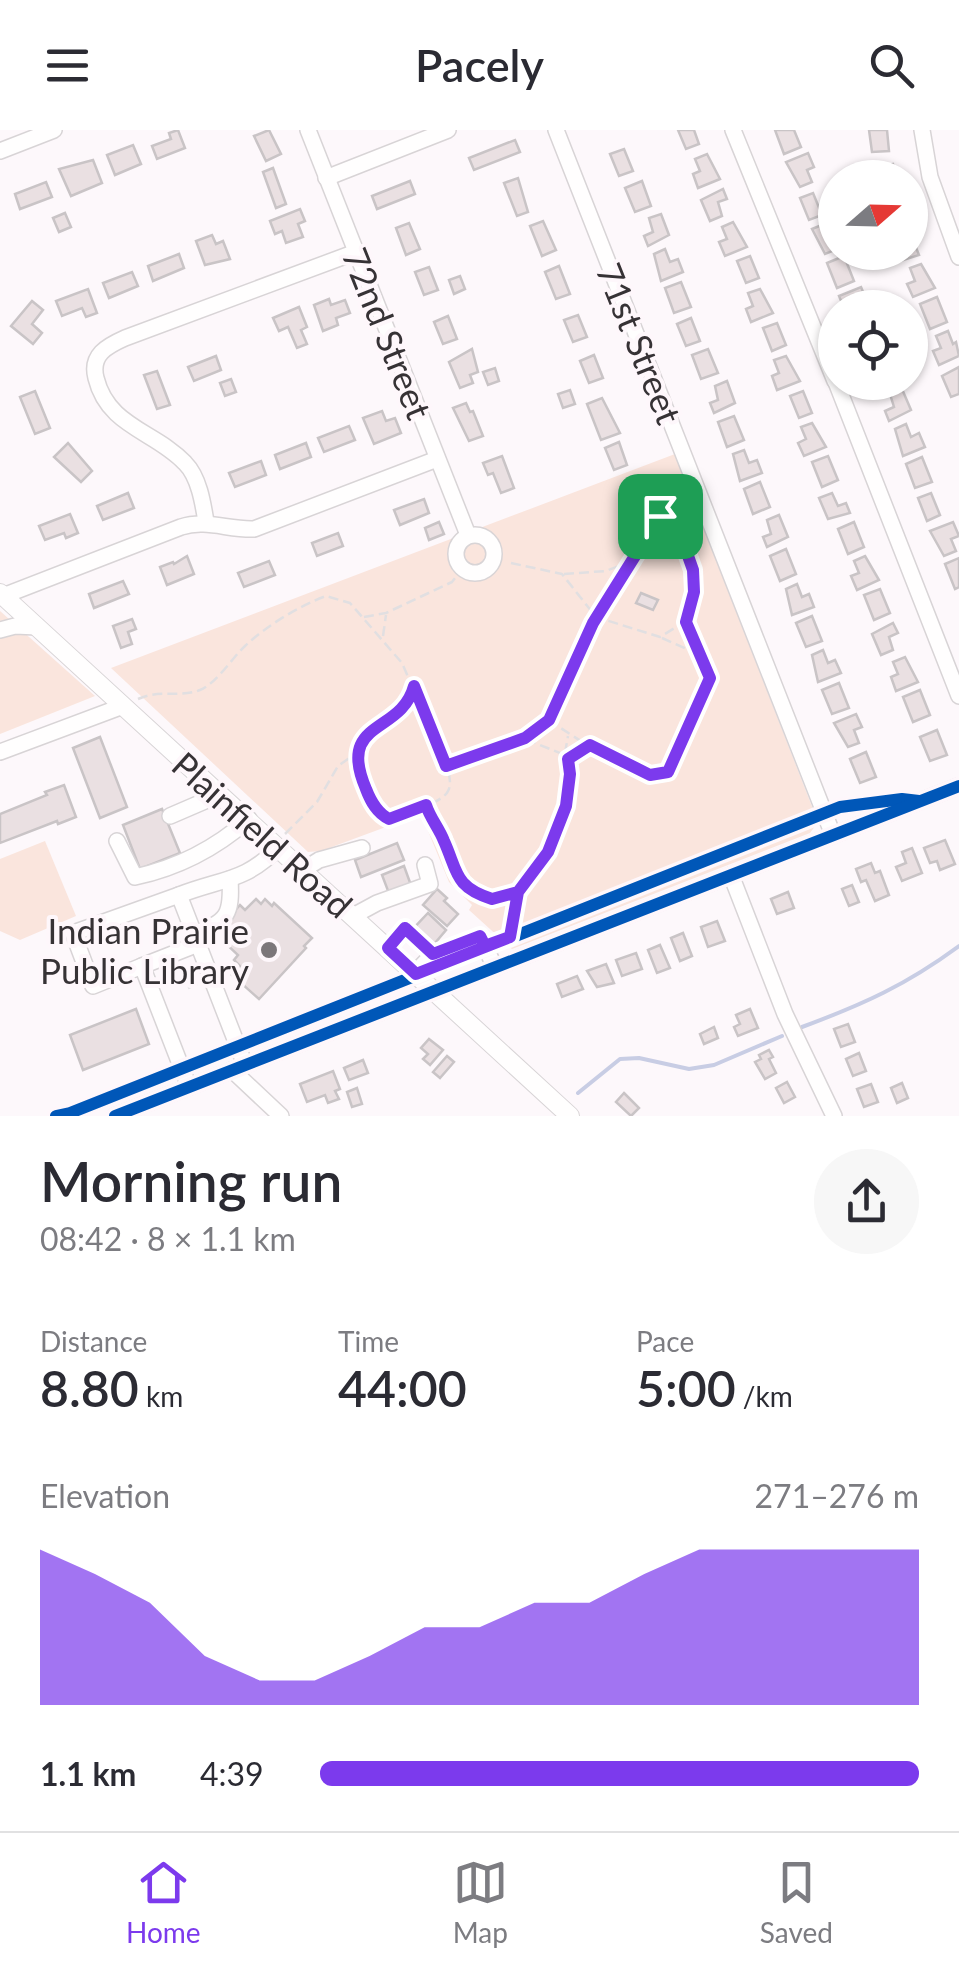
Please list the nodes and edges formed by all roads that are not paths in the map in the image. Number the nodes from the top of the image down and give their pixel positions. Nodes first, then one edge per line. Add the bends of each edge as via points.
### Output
1 (54, 130) edge
2 (308, 130) edge
3 (448, 130) edge
4 (556, 130) edge
5 (734, 130) edge
6 (922, 130) edge
7 (0, 151) edge
8 (326, 178) junction
9 (959, 202) edge
10 (941, 210) junction
11 (356, 252) junction
12 (959, 257) edge
13 (818, 340) edge
14 (842, 400) edge
15 (438, 460) junction
16 (206, 522) junction
17 (468, 536) junction
18 (2, 595) edge
19 (37, 627) junction
20 (0, 630) edge
21 (959, 696) edge
22 (130, 702) junction
23 (0, 752) edge
24 (959, 786) edge
25 (220, 794) junction
26 (170, 816) dead end
27 (249, 819) junction
28 (833, 835) junction
29 (116, 840) dead end
30 (282, 841) junction
31 (362, 848) dead end
32 (425, 865) dead end
33 (303, 870) junction
34 (731, 875) junction
35 (230, 878) junction
36 (179, 894) junction
37 (353, 916) junction
38 (196, 939) junction
39 (388, 948) junction
40 (453, 948) junction
41 (433, 954) junction
42 (142, 966) junction
43 (495, 967) junction
44 (414, 973) junction
45 (466, 978) junction
46 (434, 991) junction
47 (238, 1068) junction
48 (189, 1087) junction
49 (114, 1116) edge
50 (281, 1116) edge
51 (570, 1116) edge
52 (834, 1116) edge

1 - 7 street
2 - 8 street, 72nd Street
3 - 8 street
4 - 28 street, 71st Street
5 - 13 street
6 - 10 street
8 - 11 street, 72nd Street
9 - 10 street
10 - 12 street
11 - 15 street, 72nd Street
11 - 16 street via 124,338 98,354 96,379 110,409 188,465
14 - 21 street
15 - 16 street via 254,528
15 - 17 street, 72nd Street
16 - 18 street
17 - 17 street via 456,550 462,568 482,572 494,559 493,547 486,538
18 - 19 main road, Plainfield Road
19 - 20 street
19 - 22 main road, Plainfield Road
22 - 23 street
22 - 25 main road, Plainfield Road
24 - 28 street
25 - 26 street
25 - 27 main road, Plainfield Road
27 - 29 street via 220,844 135,877
27 - 30 main road, Plainfield Road
28 - 34 street
30 - 33 main road, Plainfield Road
30 - 35 street via 260,867
31 - 33 street
32 - 37 street via 430,884
33 - 37 main road, Plainfield Road
34 - 43 street
34 - 52 street
35 - 36 street
35 - 38 street via 230,910
36 - 38 street
36 - 42 street via 72,933 93,986
37 - 39 main road, Plainfield Road
38 - 42 street
38 - 47 street
39 - 41 street via 405,928
39 - 44 main road, Plainfield Road
40 - 41 street
40 - 43 street via 480,936
40 - 45 street
41 - 44 street
42 - 48 street
43 - 45 street
44 - 46 main road, Plainfield Road
45 - 46 street
46 - 47 street
46 - 51 main road, Plainfield Road
47 - 48 street
47 - 50 street
48 - 49 street

